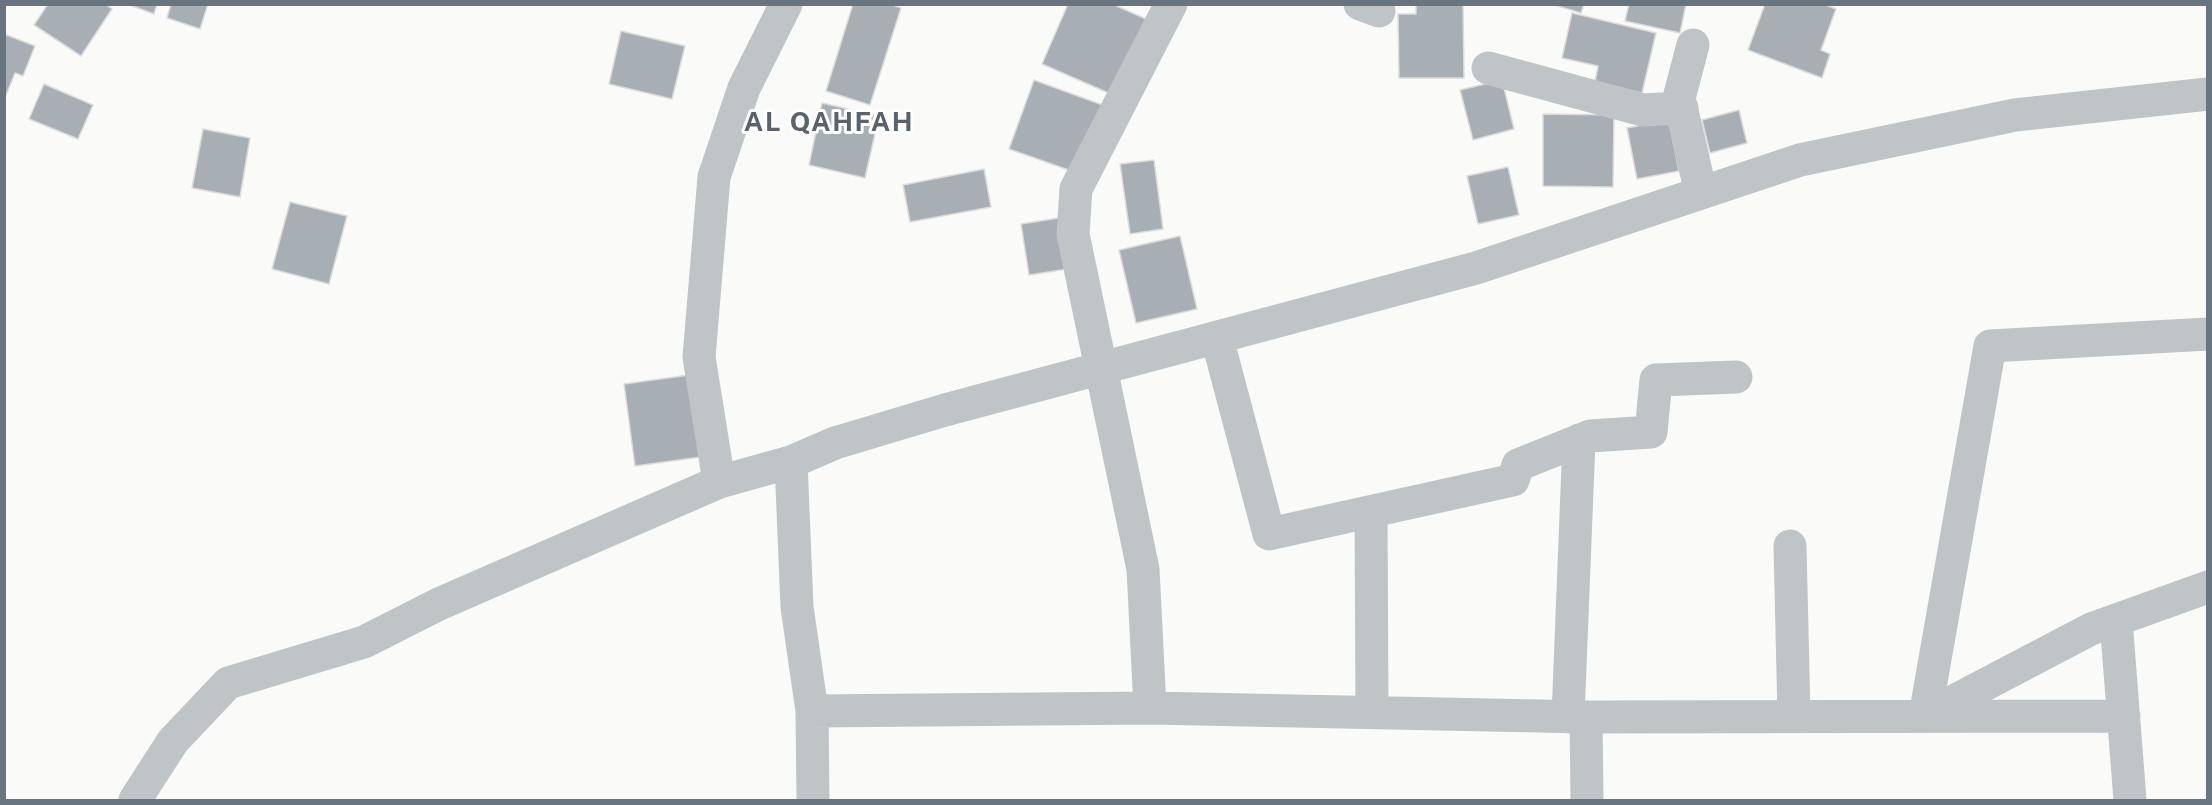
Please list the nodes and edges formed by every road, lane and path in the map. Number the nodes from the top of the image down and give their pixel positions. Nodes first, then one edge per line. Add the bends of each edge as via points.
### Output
1 (786, 4) edge
2 (1171, 4) edge
3 (1693, 45) dead end
4 (1488, 68) dead end
5 (2208, 94) edge
6 (1682, 108) junction
7 (1701, 193) junction
8 (2208, 334) edge
9 (1218, 338) junction
10 (1103, 368) junction
11 (1736, 377) dead end
12 (1579, 440) junction
13 (791, 462) junction
14 (719, 482) junction
15 (1371, 512) junction
16 (1790, 546) dead end
17 (2208, 587) edge
18 (2116, 620) junction
19 (1150, 708) junction
20 (812, 711) junction
21 (1372, 712) junction
22 (1794, 716) junction
23 (1925, 716) junction
24 (2124, 716) junction
25 (1577, 717) junction
26 (135, 801) edge
27 (813, 801) edge
28 (1587, 801) edge
29 (2130, 801) edge

1 - 14 street via 744,88 714,177 699,357
2 - 10 street via 1077,189 1073,234
3 - 6 street via 1680,98
4 - 6 street via 1643,110
5 - 7 street via 2015,115 1800,160
6 - 7 street
7 - 9 street via 1476,268
8 - 23 street via 1990,346
9 - 10 street
9 - 15 street via 1269,534
10 - 13 street via 835,443
10 - 19 street via 1143,569
11 - 12 street via 1656,380 1651,432
12 - 15 street via 1518,465 1513,480
12 - 25 street
13 - 14 street
13 - 20 street via 797,607
14 - 26 street via 439,604 364,642 228,683 173,741
15 - 21 street
16 - 22 street
17 - 18 street
18 - 23 street via 2091,629
18 - 24 street
19 - 20 street
19 - 21 street
20 - 27 street
21 - 25 street
22 - 23 street
22 - 25 street
23 - 24 street
24 - 29 street
25 - 28 street

